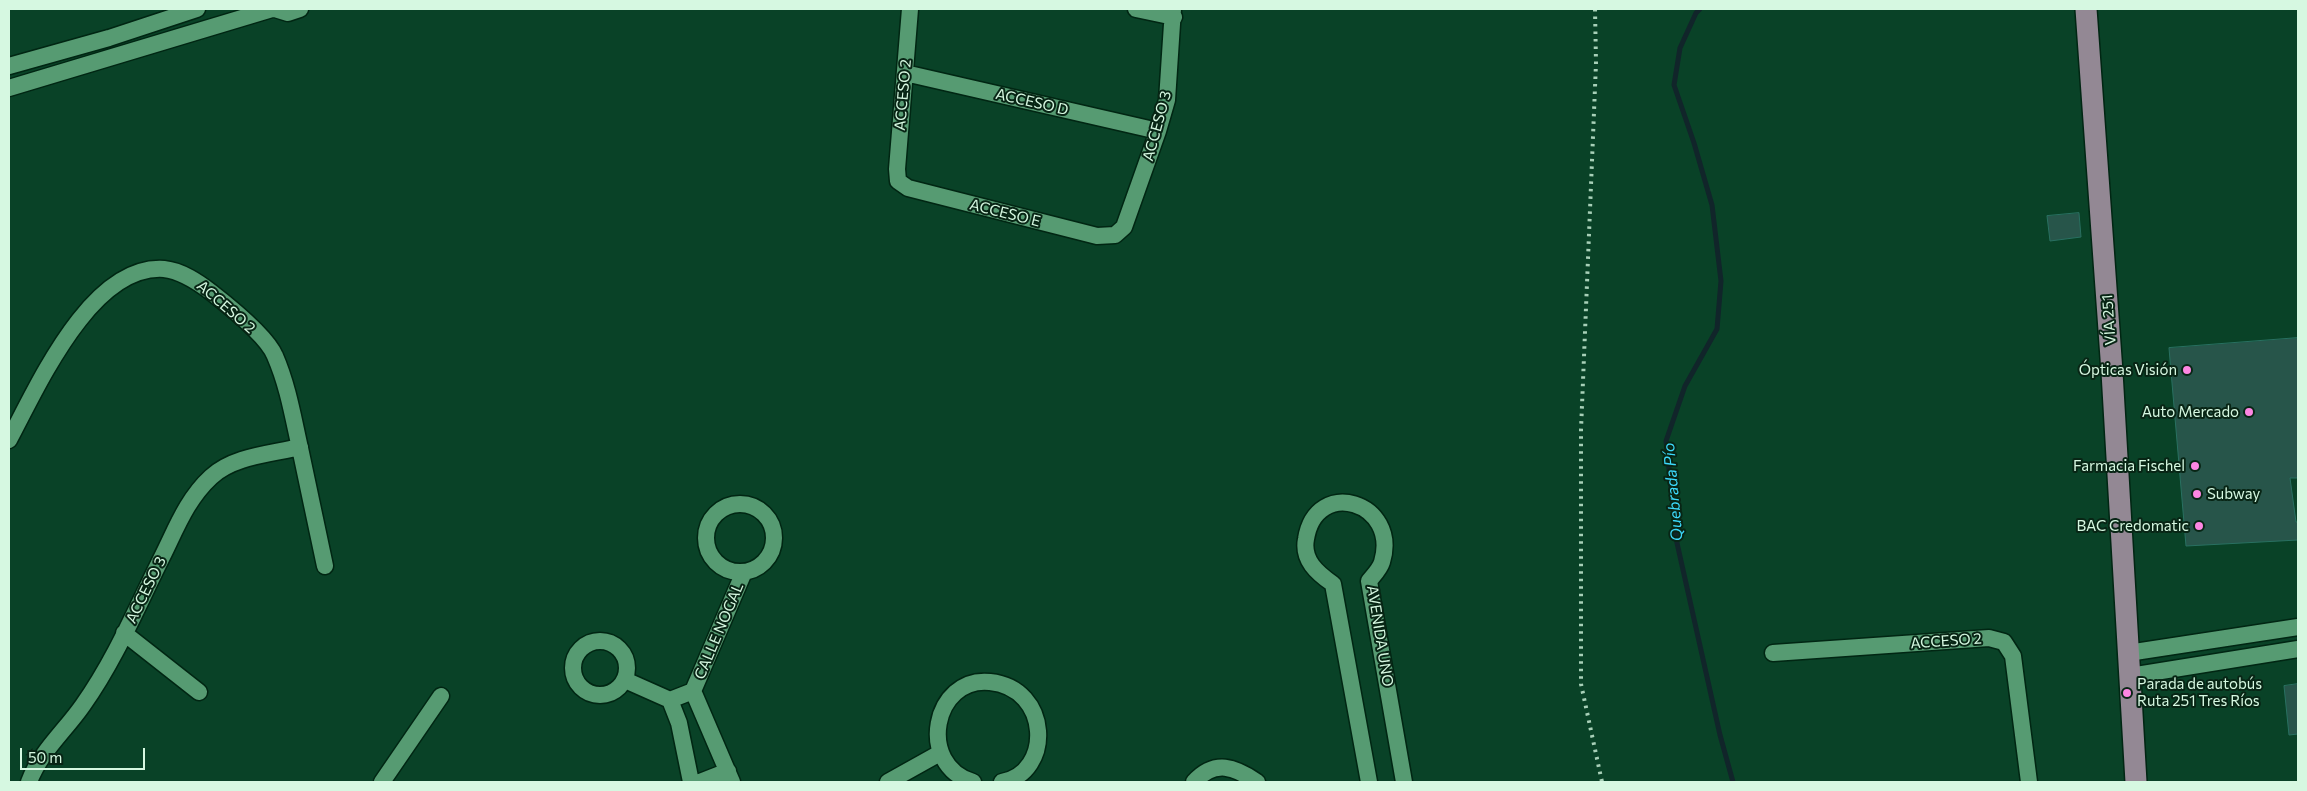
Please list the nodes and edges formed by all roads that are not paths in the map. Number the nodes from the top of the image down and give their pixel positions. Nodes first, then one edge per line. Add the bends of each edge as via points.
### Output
1 (197, 9) edge
2 (274, 9) edge
3 (300, 9) edge
4 (910, 9) edge
5 (1136, 9) edge
6 (2086, 9) edge
7 (1174, 13) edge
8 (9, 66) edge
9 (905, 73) junction
10 (9, 88) edge
11 (1158, 131) junction
12 (898, 181) joint
13 (1115, 235) joint
14 (9, 440) edge
15 (300, 447) junction
16 (325, 566) dead end
17 (744, 572) junction
18 (2298, 627) edge
19 (124, 633) junction
20 (2230, 637) junction
21 (2298, 649) edge
22 (1773, 653) dead end
23 (2128, 653) junction
24 (2233, 658) junction
25 (2130, 676) junction
26 (625, 680) dead end
27 (693, 691) junction
28 (199, 692) dead end
29 (440, 696) dead end
30 (670, 700) junction
31 (940, 754) junction
32 (730, 777) edge
33 (29, 782) edge
34 (382, 782) edge
35 (691, 782) edge
36 (700, 782) edge
37 (888, 782) edge
38 (973, 782) edge
39 (1002, 782) edge
40 (1194, 782) edge
41 (1257, 782) edge
42 (1369, 782) edge
43 (1404, 782) edge
44 (2029, 782) edge
45 (2136, 782) edge

1 - 8 street
2 - 3 street via 288,13
2 - 10 street
4 - 9 street, ACCESO 2
5 - 7 street
6 - 23 main road, VÍA 251
7 - 11 street, ACCESO 3 via 1167,100
9 - 11 street, ACCESO D
9 - 12 street, ACCESO 2
11 - 13 street, ACCESO 3 via 1124,227
12 - 13 street, ACCESO E via 908,188 1097,236
14 - 15 street, ACCESO 2 via 62,341 91,307 118,282 144,270 166,269 194,279 222,300 252,327 274,354 287,388
15 - 16 street, ACCESO 2
15 - 19 street, ACCESO 3 via 231,463 212,476 190,500
17 - 17 street via 765,561 772,551 773,528 759,509 738,503 718,512 710,522 706,533 707,545 710,554 722,567
17 - 27 street, CALLE NOGAL
18 - 20 street
19 - 28 street
19 - 33 street, ACCESO 3 via 84,704 41,757
20 - 23 street
20 - 24 street
21 - 24 street
22 - 44 street, ACCESO 2 via 1989,638 2004,642 2014,656
23 - 25 main road, VÍA 251
24 - 25 street
25 - 45 main road, VÍA 251
26 - 30 street
27 - 30 street, CALLE NOGAL
27 - 32 street, CALLE NOGAL
29 - 34 street
30 - 35 street via 679,724
31 - 37 street
31 - 38 street via 950,768
31 - 39 street via 936,736 942,710 952,696 967,686 981,683 1006,685 1021,694 1032,708 1038,721 1038,739 1033,758 1022,772
32 - 36 street
40 - 41 street via 1201,775 1219,768 1237,769
42 - 43 street, AVENIDA UNO via 1333,584 1307,559 1305,544 1308,526 1315,514 1342,502 1363,507 1380,525 1384,543 1382,563 1369,581

